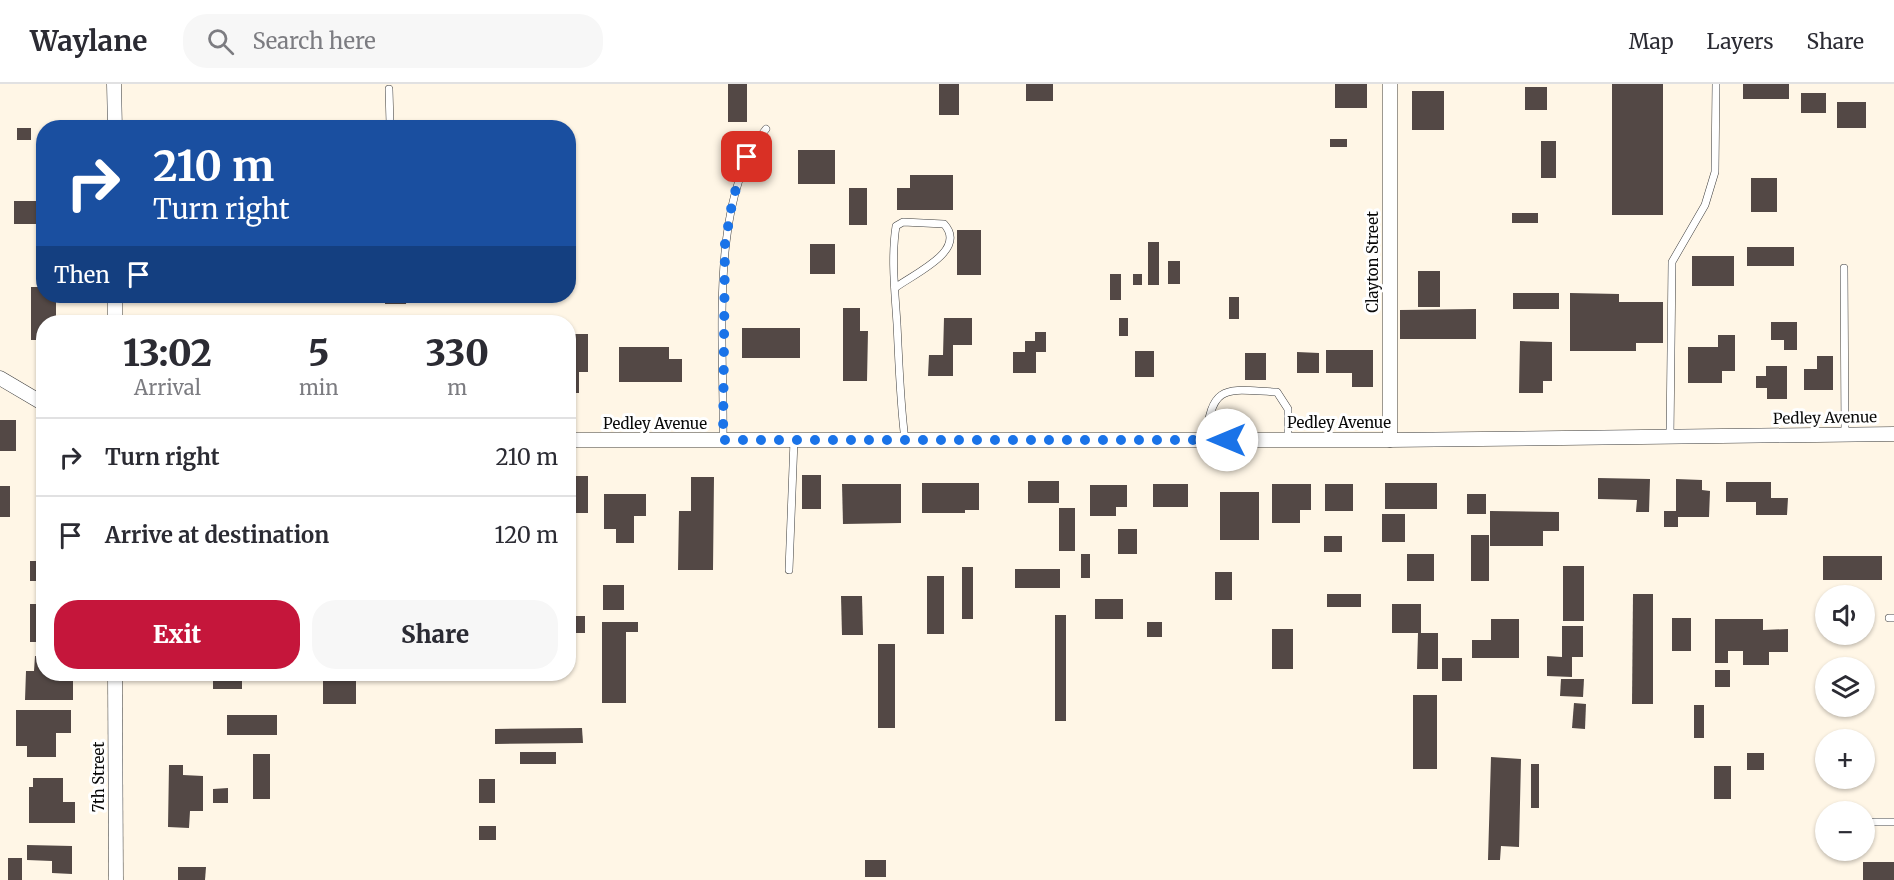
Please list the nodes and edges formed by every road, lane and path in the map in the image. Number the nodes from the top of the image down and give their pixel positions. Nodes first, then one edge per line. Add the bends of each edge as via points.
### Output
1 (114, 84) edge
2 (1390, 84) edge
3 (1716, 84) edge
4 (389, 89) dead end
5 (114, 120) edge
6 (390, 120) edge
7 (766, 129) dead end
8 (1844, 268) dead end
9 (895, 288) junction
10 (0, 378) edge
11 (36, 399) edge
12 (1894, 434) edge
13 (1845, 435) junction
14 (1670, 437) junction
15 (576, 440) edge
16 (723, 440) junction
17 (794, 440) junction
18 (905, 440) junction
19 (1206, 440) junction
20 (1288, 440) junction
21 (1390, 440) junction
22 (789, 570) dead end
23 (115, 681) edge
24 (1875, 822) edge
25 (1894, 822) edge
26 (116, 880) edge

1 - 5 street
2 - 21 street, Clayton Street
3 - 14 lane via 1715,172 1705,205 1672,262
4 - 6 lane
7 - 16 lane via 747,157 733,198 725,244
8 - 13 lane
9 - 9 lane via 896,226 903,222 948,227 946,252
9 - 18 lane
10 - 11 street
12 - 13 street, Pedley Avenue
13 - 14 street, Pedley Avenue
14 - 21 street, Pedley Avenue
15 - 16 street, Pedley Avenue
16 - 17 street, Pedley Avenue
17 - 18 street, Pedley Avenue
17 - 22 lane
18 - 19 street, Pedley Avenue
19 - 20 street, Pedley Avenue
19 - 20 lane via 1212,404 1219,395 1232,390 1277,392 1288,409
20 - 21 street, Pedley Avenue
23 - 26 street, 7th Street
24 - 25 lane

